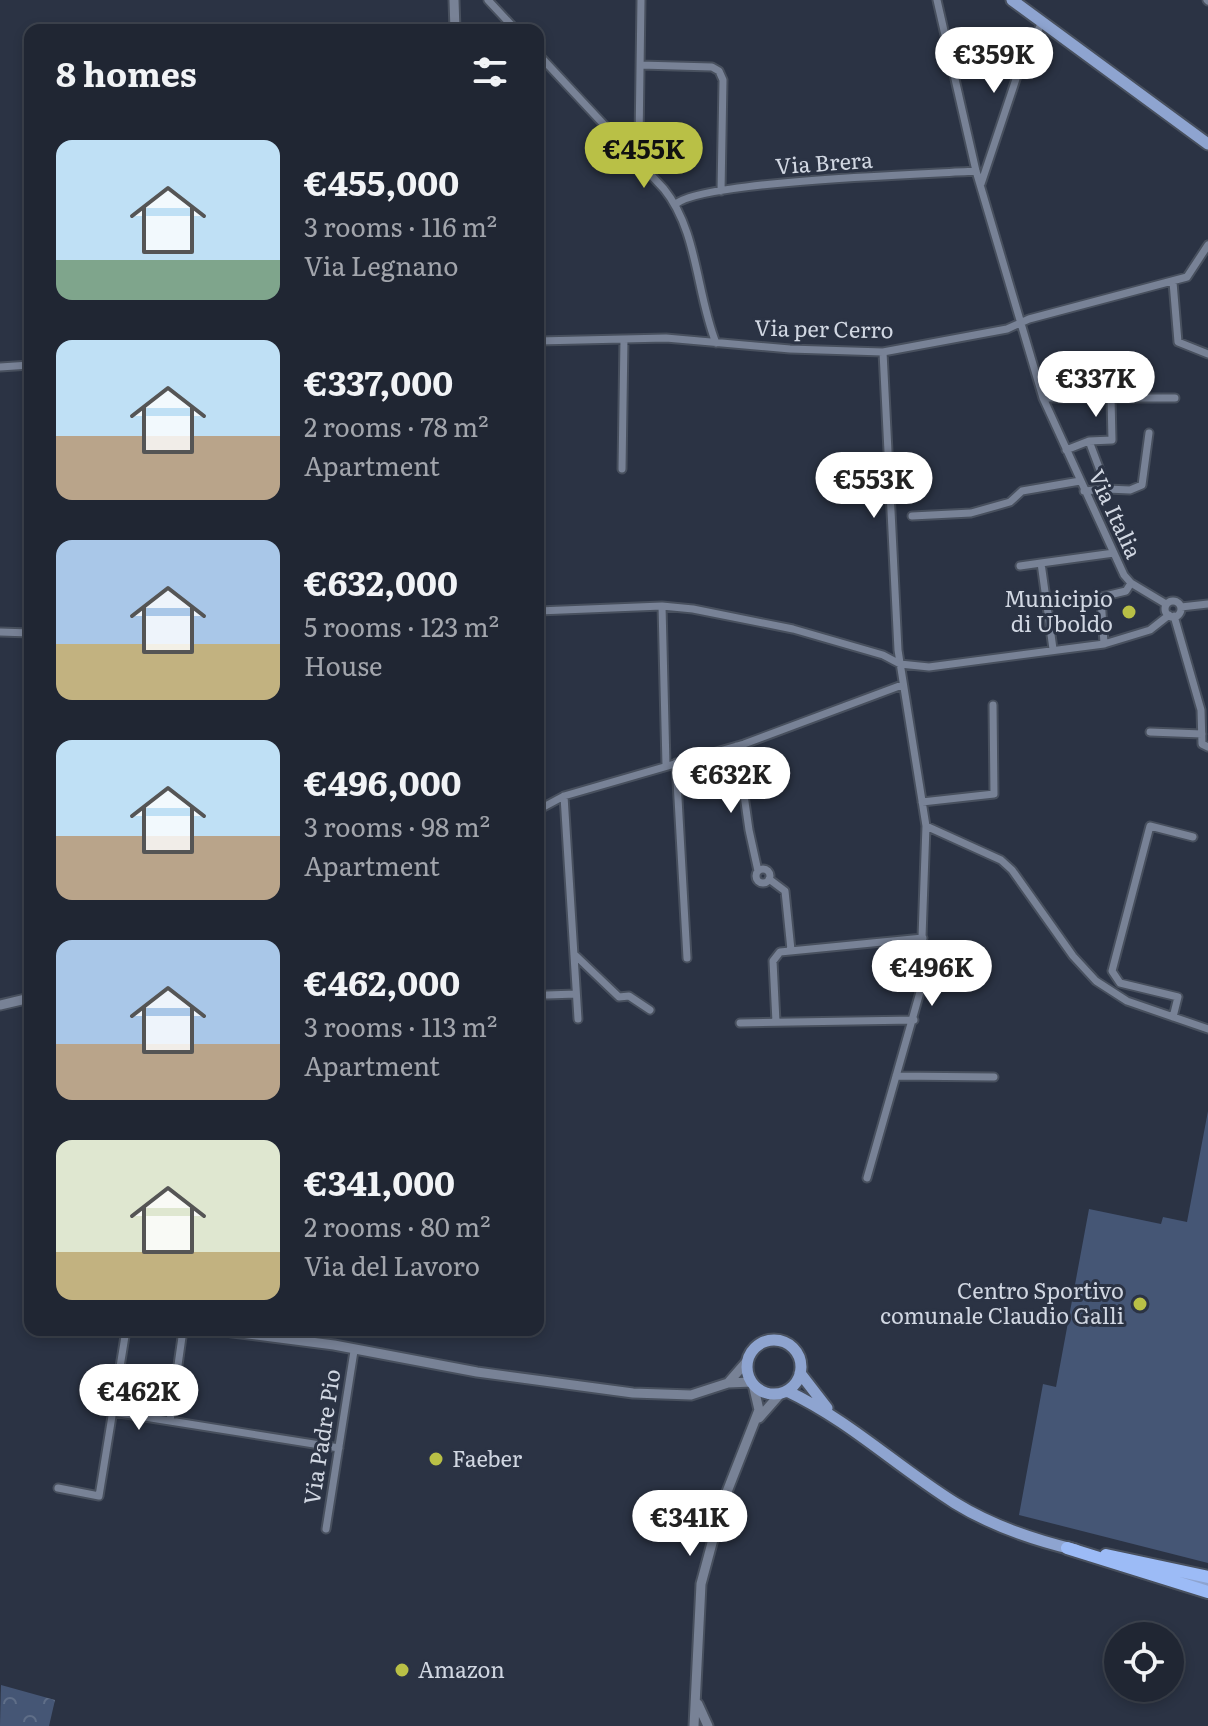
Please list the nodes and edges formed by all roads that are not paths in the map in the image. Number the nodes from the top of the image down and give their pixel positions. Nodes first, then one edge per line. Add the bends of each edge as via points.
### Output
1 (454, 0) edge
2 (488, 0) edge
3 (641, 0) edge
4 (937, 0) edge
5 (1012, 0) edge
6 (1042, 22) junction
7 (455, 24) edge
8 (510, 24) edge
9 (544, 60) edge
10 (640, 65) junction
11 (1208, 144) edge
12 (632, 154) junction
13 (976, 171) junction
14 (981, 185) junction
15 (721, 191) junction
16 (676, 204) junction
17 (1208, 245) edge
18 (1173, 282) junction
19 (1021, 323) junction
20 (624, 339) junction
21 (544, 341) edge
22 (716, 343) junction
23 (883, 352) junction
24 (1208, 354) edge
25 (24, 365) edge
26 (0, 367) edge
27 (1043, 398) junction
28 (1111, 398) junction
29 (1175, 398) dead end
30 (1149, 433) dead end
31 (1089, 441) junction
32 (1066, 450) junction
33 (622, 469) dead end
34 (1080, 481) junction
35 (1107, 489) junction
36 (1084, 491) junction
37 (912, 516) dead end
38 (1114, 553) junction
39 (1041, 563) junction
40 (1020, 566) dead end
41 (1131, 583) junction
42 (1166, 604) junction
43 (1208, 604) edge
44 (662, 606) junction
45 (1181, 607) junction
46 (544, 611) edge
47 (1172, 616) junction
48 (0, 632) edge
49 (24, 633) edge
50 (1104, 644) junction
51 (1053, 649) junction
52 (900, 664) junction
53 (902, 685) junction
54 (993, 705) dead end
55 (1150, 732) dead end
56 (1202, 734) junction
57 (737, 746) junction
58 (1208, 747) edge
59 (676, 763) junction
60 (666, 765) junction
61 (564, 796) junction
62 (922, 802) junction
63 (544, 807) edge
64 (926, 826) junction
65 (1193, 837) dead end
66 (923, 938) junction
67 (791, 950) junction
68 (574, 954) junction
69 (687, 958) dead end
70 (576, 994) junction
71 (547, 995) dead end
72 (24, 999) edge
73 (0, 1005) edge
74 (650, 1010) dead end
75 (1173, 1017) junction
76 (578, 1019) dead end
77 (914, 1020) junction
78 (776, 1022) junction
79 (740, 1023) dead end
80 (1208, 1029) edge
81 (896, 1076) junction
82 (994, 1077) dead end
83 (867, 1178) dead end
84 (125, 1336) edge
85 (182, 1336) edge
86 (264, 1336) edge
87 (354, 1351) junction
88 (748, 1360) junction
89 (800, 1373) junction
90 (728, 1383) junction
91 (752, 1383) junction
92 (784, 1392) junction
93 (830, 1411) junction
94 (113, 1412) junction
95 (170, 1421) junction
96 (754, 1424) junction
97 (339, 1448) junction
98 (58, 1488) dead end
99 (326, 1529) dead end
100 (1067, 1548) junction
101 (1208, 1577) edge
102 (1208, 1584) edge
103 (1208, 1592) edge
104 (698, 1704) junction
105 (694, 1726) edge
106 (708, 1726) edge

1 - 7 street
2 - 8 street
3 - 10 street
4 - 13 street, Via Italia
5 - 6 main road
6 - 11 main road
6 - 14 street via 1019,70
9 - 12 street
10 - 12 street via 639,141
10 - 15 street via 712,67 722,75
12 - 16 street
13 - 14 street, Via Italia
13 - 15 street, Via Brera
14 - 19 street, Via Italia
15 - 16 street, Via Brera via 689,196
16 - 22 street
17 - 18 street via 1187,277
18 - 19 street, Via per Cerro
18 - 24 street via 1178,342
19 - 23 street, Via per Cerro
19 - 27 street, Via Italia
20 - 21 street, Via per Cerro
20 - 22 street, Via per Cerro
20 - 33 street
22 - 23 street, Via per Cerro
23 - 52 street
25 - 26 street
27 - 28 street
27 - 32 street, Via Italia
28 - 29 street
28 - 31 street via 1112,440
30 - 35 street via 1142,485
31 - 32 street
31 - 35 street
32 - 34 street, Via Italia
34 - 36 street, Via Italia
34 - 37 street via 1022,491 1010,502 971,513
35 - 36 street
36 - 38 street, Via Italia
38 - 39 street
38 - 41 street, Via Italia
39 - 40 street
39 - 51 street
41 - 42 street
41 - 50 street via 1126,591 1101,597
42 - 45 street via 1176,601
42 - 47 street
43 - 45 street
44 - 46 street
44 - 52 street via 744,617
44 - 60 street
45 - 47 street
47 - 50 street via 1150,630
47 - 56 street via 1194,677
48 - 49 street
50 - 51 street
51 - 52 street via 929,667
52 - 53 street
53 - 57 street
53 - 62 street
54 - 62 street via 994,794
55 - 56 street
56 - 58 street via 1202,744
57 - 59 street
57 - 67 street via 758,871 767,870 769,879 785,891
59 - 60 street
59 - 69 street
60 - 61 street
61 - 63 street
61 - 68 street
62 - 64 street
64 - 66 street
64 - 75 street via 1001,860 1096,981 1127,1001
65 - 75 street via 1150,826 1112,971 1120,983 1178,997
66 - 67 street
66 - 77 street
67 - 78 street via 774,958
68 - 70 street
68 - 74 street via 619,997 629,996
70 - 71 street
70 - 76 street
72 - 73 street
75 - 80 street
77 - 78 street
77 - 81 street
78 - 79 street
81 - 82 street
81 - 83 street
84 - 94 street
85 - 95 street
86 - 87 street
87 - 90 street via 667,1396 691,1395
87 - 97 street, Via Padre Pio
88 - 89 main road via 760,1344 781,1341 797,1354
88 - 90 street
88 - 91 main road
89 - 92 main road
89 - 93 main road
90 - 91 street
91 - 92 main road via 769,1393
91 - 96 street via 759,1403
92 - 93 main road
92 - 96 street
93 - 100 main road via 956,1504
94 - 95 street
94 - 98 street via 99,1496
95 - 97 street
96 - 104 street via 723,1502 702,1578 695,1655
97 - 99 street, Via Padre Pio
100 - 101 highway
100 - 102 main road
100 - 103 highway
104 - 105 street
104 - 106 street

